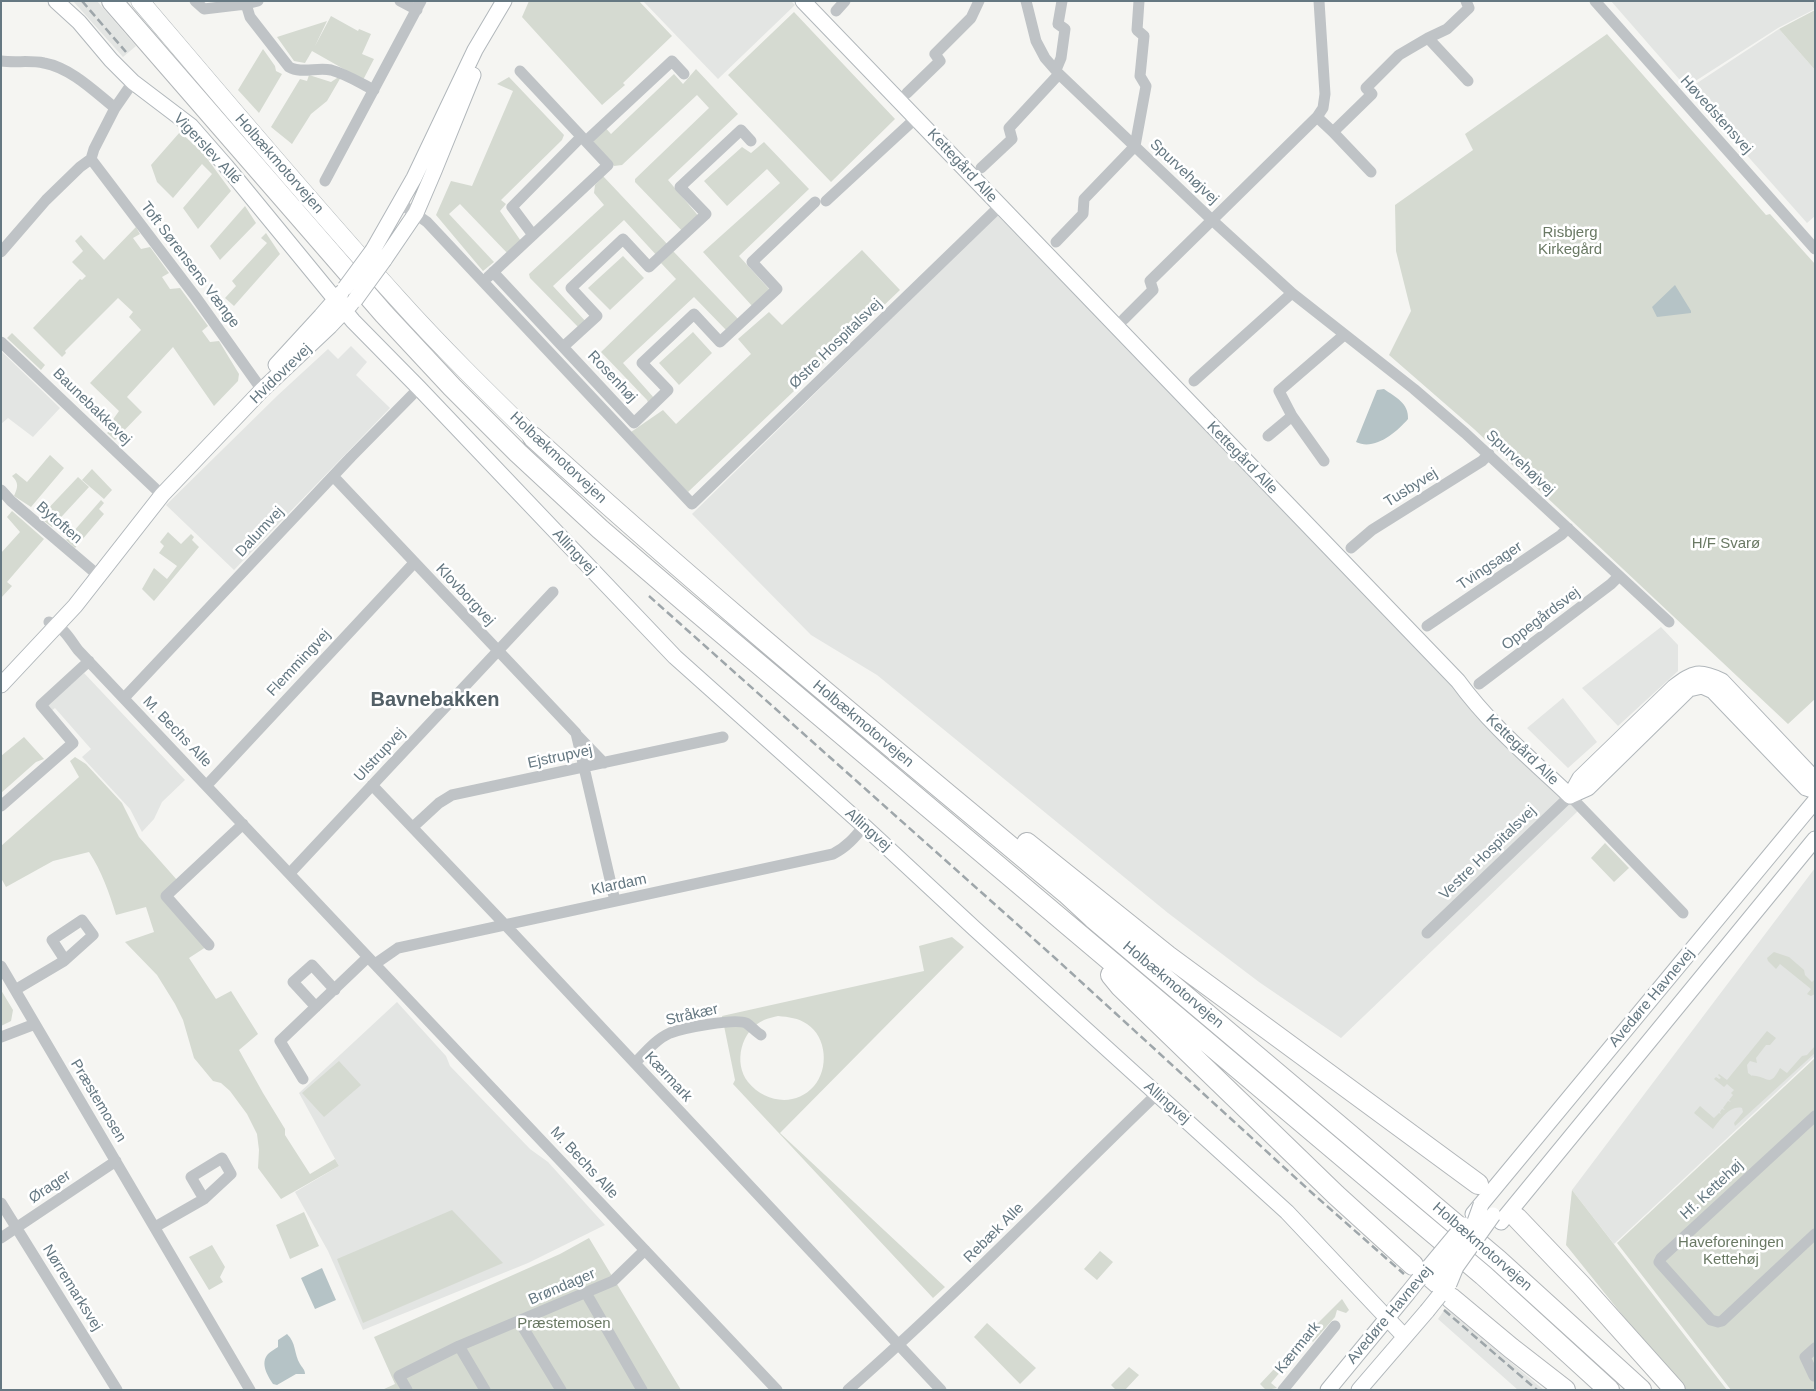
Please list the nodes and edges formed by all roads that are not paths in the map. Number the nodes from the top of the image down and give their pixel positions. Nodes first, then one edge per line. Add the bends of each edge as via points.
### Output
1 (56, 1) edge
2 (112, 1) edge
3 (140, 1) edge
4 (258, 1) edge
5 (400, 1) edge
6 (504, 1) edge
7 (803, 1) edge
8 (845, 1) edge
9 (979, 1) edge
10 (1026, 1) edge
11 (1062, 1) edge
12 (1139, 1) edge
13 (1319, 1) edge
14 (1466, 1) edge
15 (1595, 1) edge
16 (197, 4) edge
17 (246, 4) junction
18 (419, 6) edge
19 (836, 11) dead end
20 (494, 20) junction
21 (1428, 38) junction
22 (1, 61) edge
23 (520, 72) dead end
24 (1058, 72) junction
25 (684, 74) dead end
26 (1468, 81) dead end
27 (133, 82) junction
28 (374, 90) junction
29 (907, 93) dead end
30 (115, 108) junction
31 (1320, 113) junction
32 (916, 118) junction
33 (1333, 132) junction
34 (584, 139) junction
35 (751, 141) dead end
36 (1135, 146) junction
37 (92, 159) junction
38 (982, 168) dead end
39 (1371, 172) dead end
40 (325, 181) dead end
41 (821, 202) joint
42 (400, 203) junction
43 (1000, 206) junction
44 (416, 213) junction
45 (1212, 220) junction
46 (533, 235) junction
47 (1056, 242) dead end
48 (1815, 249) edge
49 (1, 252) edge
50 (493, 272) junction
51 (483, 281) junction
52 (1292, 293) junction
53 (339, 305) junction
54 (1124, 319) dead end
55 (1344, 335) junction
56 (1, 342) edge
57 (564, 347) junction
58 (1194, 381) dead end
59 (260, 386) junction
60 (419, 388) junction
61 (1292, 416) junction
62 (1268, 436) dead end
63 (533, 437) joint
64 (1489, 454) junction
65 (1324, 461) dead end
66 (333, 476) junction
67 (1, 490) edge
68 (159, 492) junction
69 (692, 504) joint
70 (1568, 528) junction
71 (1351, 548) dead end
72 (414, 562) junction
73 (95, 573) junction
74 (1619, 576) junction
75 (553, 592) dead end
76 (1669, 622) dead end
77 (54, 626) junction
78 (1427, 626) dead end
79 (498, 652) junction
80 (89, 661) junction
81 (794, 665) junction
82 (1, 674) edge
83 (1479, 684) dead end
84 (1, 685) edge
85 (124, 698) junction
86 (576, 734) junction
87 (723, 737) dead end
88 (604, 763) junction
89 (584, 767) junction
90 (1815, 779) edge
91 (206, 785) junction
92 (372, 785) junction
93 (1815, 791) edge
94 (1570, 796) junction
95 (1815, 801) edge
96 (1, 806) edge
97 (243, 824) junction
98 (864, 826) junction
99 (412, 827) junction
100 (1815, 839) edge
101 (290, 873) junction
102 (615, 902) junction
103 (1683, 913) dead end
104 (506, 925) junction
105 (1428, 933) dead end
106 (1079, 934) junction
107 (209, 945) dead end
108 (64, 960) dead end
109 (371, 961) junction
110 (1, 966) edge
111 (15, 990) junction
112 (335, 990) junction
113 (316, 1008) junction
114 (35, 1024) junction
115 (761, 1036) dead end
116 (1, 1037) edge
117 (634, 1063) junction
118 (303, 1080) dead end
119 (1157, 1094) junction
120 (1815, 1116) edge
121 (116, 1161) junction
122 (1483, 1194) junction
123 (204, 1199) dead end
124 (1, 1203) edge
125 (1505, 1216) junction
126 (155, 1227) junction
127 (17, 1228) junction
128 (1815, 1234) edge
129 (1, 1238) edge
130 (645, 1250) junction
131 (1421, 1272) junction
132 (1444, 1289) junction
133 (586, 1293) junction
134 (1387, 1319) junction
135 (519, 1321) junction
136 (1335, 1326) dead end
137 (1404, 1336) junction
138 (899, 1345) junction
139 (459, 1346) junction
140 (1815, 1348) edge
141 (1814, 1376) edge
142 (117, 1390) edge
143 (250, 1390) edge
144 (407, 1390) edge
145 (485, 1390) edge
146 (560, 1390) edge
147 (642, 1390) edge
148 (777, 1390) edge
149 (848, 1390) edge
150 (941, 1390) edge
151 (1283, 1390) edge
152 (1328, 1390) edge
153 (1358, 1390) edge
154 (1565, 1390) edge
155 (1609, 1390) edge
156 (1641, 1390) edge
157 (1675, 1390) edge

1 - 27 street, Vigerslev Allé
2 - 106 highway, Holbækmotorvejen via 384,314 518,452 600,529
3 - 63 main road, Holbækmotorvejen via 399,300
4 - 17 street
5 - 18 street
6 - 20 street, Hvidovrevej
7 - 32 street, Kettegård Alle
8 - 19 street
9 - 29 street via 971,18 935,54 940,62
10 - 24 street, Spurvehøjvej via 1036,41
11 - 24 street via 1058,24 1065,29
12 - 36 street via 1138,30 1144,36 1140,76 1146,86
13 - 31 street via 1325,94
14 - 21 street via 1469,8 1448,29
15 - 48 street, Høvedstensvej
16 - 17 street via 204,9
17 - 28 street via 250,17 289,67 295,71 330,70
18 - 28 street
20 - 42 street, Hvidovrevej via 475,50
20 - 44 street, Hvidovrevej
21 - 26 street
21 - 33 street via 1399,55 1366,88 1372,94
22 - 30 street via 43,62 56,66
23 - 34 street
24 - 36 street, Spurvehøjvej
24 - 38 street via 1009,128 1012,139
25 - 34 street via 672,61
27 - 30 street
27 - 53 street, Vigerslev Allé via 191,126
28 - 40 street
30 - 37 street
31 - 33 street
31 - 45 street, Spurvehøjvej
32 - 41 street, Kettegård Alle
32 - 43 street, Kettegård Alle
33 - 39 street
34 - 46 street via 512,207
34 - 46 street via 608,165
35 - 57 street via 741,130 680,187 706,214 649,267 623,239 571,288 597,316
36 - 45 street, Spurvehøjvej
36 - 47 street, Spurvehøjvej via 1084,199 1083,214
37 - 49 street via 46,200
37 - 59 street, Toft Sørensens Vænge
41 - 57 street, Rosenhøj via 752,262 777,288 720,342 694,314 642,362 668,390 634,423
42 - 44 street, Rosenhøj
42 - 53 street, Hvidovrevej, bridge via 373,250 345,288
43 - 69 street, Østre Hospitalsvej
43 - 94 street, Kettegård Alle via 1451,674 1479,708
44 - 51 street, Rosenhøj
44 - 53 street, Hvidovrevej, bridge via 355,300
45 - 52 street, Spurvehøjvej
45 - 54 street, Spurvehøjvej via 1150,280 1153,290
46 - 50 street
50 - 51 street
50 - 57 street, Rosenhøj
51 - 69 street, Rosenhøj
52 - 55 street, Spurvehøjvej
52 - 58 street
53 - 59 street, Hvidovrevej via 330,326
53 - 60 street, Allingvej
55 - 61 street via 1279,391
55 - 64 street, Spurvehøjvej via 1414,389
56 - 68 street, Baunebakkevej
59 - 68 street, Hvidovrevej
60 - 66 street, Dalumvej
60 - 98 street, Allingvej via 675,657
61 - 62 street
61 - 65 street
63 - 81 highway, Holbækmotorvejen
64 - 70 street, Spurvehøjvej
64 - 71 street, Tusbyvej via 1372,530
66 - 72 street, Klovborgvej
66 - 85 street, Dalumvej
67 - 73 street, Bytoften
68 - 73 street, Hvidovrevej
70 - 74 street, Spurvehøjvej
70 - 78 street, Tvingsager
72 - 79 street, Klovborgvej
72 - 91 street, Flemmingvej
73 - 77 street, Hvidovrevej
74 - 76 street, Spurvehøjvej
74 - 83 street, Oppegårdsvej
75 - 79 street, Ulstrupvej
77 - 80 street, M. Bechs Alle via 67,634
77 - 82 street, Hvidovrevej
77 - 84 street, Hvidovrevej
79 - 86 street, Klovborgvej
79 - 92 street, Ulstrupvej
80 - 85 street, M. Bechs Alle
80 - 96 street via 40,705 73,743
81 - 122 highway via 839,693 1168,956
81 - 156 highway, Holbækmotorvejen via 1491,1254
85 - 91 street, M. Bechs Alle
86 - 88 street, Klovborgvej
86 - 89 street, Klovborgvej
87 - 88 street, Ejstrupvej
88 - 89 street, Ejstrupvej
89 - 99 street, Ejstrupvej via 452,795 439,802
89 - 102 street, Klovborgvej
90 - 94 street, Kettegård Alle via 1722,682 1700,673 1690,675 1674,687 1580,778
91 - 97 street, M. Bechs Alle
92 - 99 street, Kærmark
92 - 101 street, Ulstrupvej
93 - 94 street, Kettegård Alle via 1806,788 1713,691 1702,686 1689,688 1588,788
94 - 103 street, Kettegård Alle
94 - 105 street, Vestre Hospitalsvej
95 - 122 street, Avedøre Havnevej
97 - 101 street, M. Bechs Alle
97 - 107 street via 166,896
98 - 102 street, Klardam via 851,842 833,854
98 - 119 street, Allingvej
99 - 104 street, Kærmark
100 - 125 street, Avedøre Havnevej
101 - 109 street, M. Bechs Alle
102 - 104 street, Klardam
104 - 109 street, Klardam via 398,948
104 - 117 street, Kærmark
106 - 131 highway via 1120,986 1336,1195
106 - 155 highway, Holbækmotorvejen via 1483,1275
108 - 111 street
109 - 112 street
109 - 130 street, M. Bechs Alle
110 - 111 street, Præstemosen
111 - 114 street, Præstemosen
112 - 113 street
112 - 113 street via 312,964 293,982
113 - 118 street via 280,1041
114 - 116 street
114 - 121 street, Præstemosen
115 - 117 street, Stråkær via 747,1024 736,1021 683,1030 661,1039
117 - 138 street, Kærmark
119 - 134 street, Allingvej via 1287,1212
119 - 138 street, Rebæk Alle
120 - 128 street, Hf. Kettehøj via 1659,1262 1711,1320 1718,1322
121 - 126 street, Præstemosen
121 - 127 street, Ørager
122 - 125 street via 1495,1212
122 - 131 street, Avedøre Havnevej, bridge
122 - 132 street, bridge via 1472,1230 1444,1267
123 - 126 street
124 - 127 street, Nørremarksvej
125 - 132 street, Avedøre Havnevej, bridge
125 - 157 highway via 1581,1285
126 - 143 street, Præstemosen
127 - 129 street, Ørager
127 - 142 street, Nørremarksvej
130 - 133 street, Brøndager via 618,1278
130 - 148 street, M. Bechs Alle
131 - 132 street
131 - 134 street, Avedøre Havnevej, bridge
132 - 137 street, Avedøre Havnevej, bridge
132 - 154 highway
133 - 135 street, Brøndager
133 - 147 street
134 - 137 street, Allingvej
134 - 152 street, Avedøre Havnevej
135 - 139 street, Brøndager
135 - 146 street
136 - 151 street, Kærmark
137 - 153 street, Avedøre Havnevej
138 - 149 street, Rebæk Alle
138 - 150 street, Kærmark
139 - 144 street, Brøndager via 400,1376
139 - 145 street
140 - 141 street via 1805,1358

